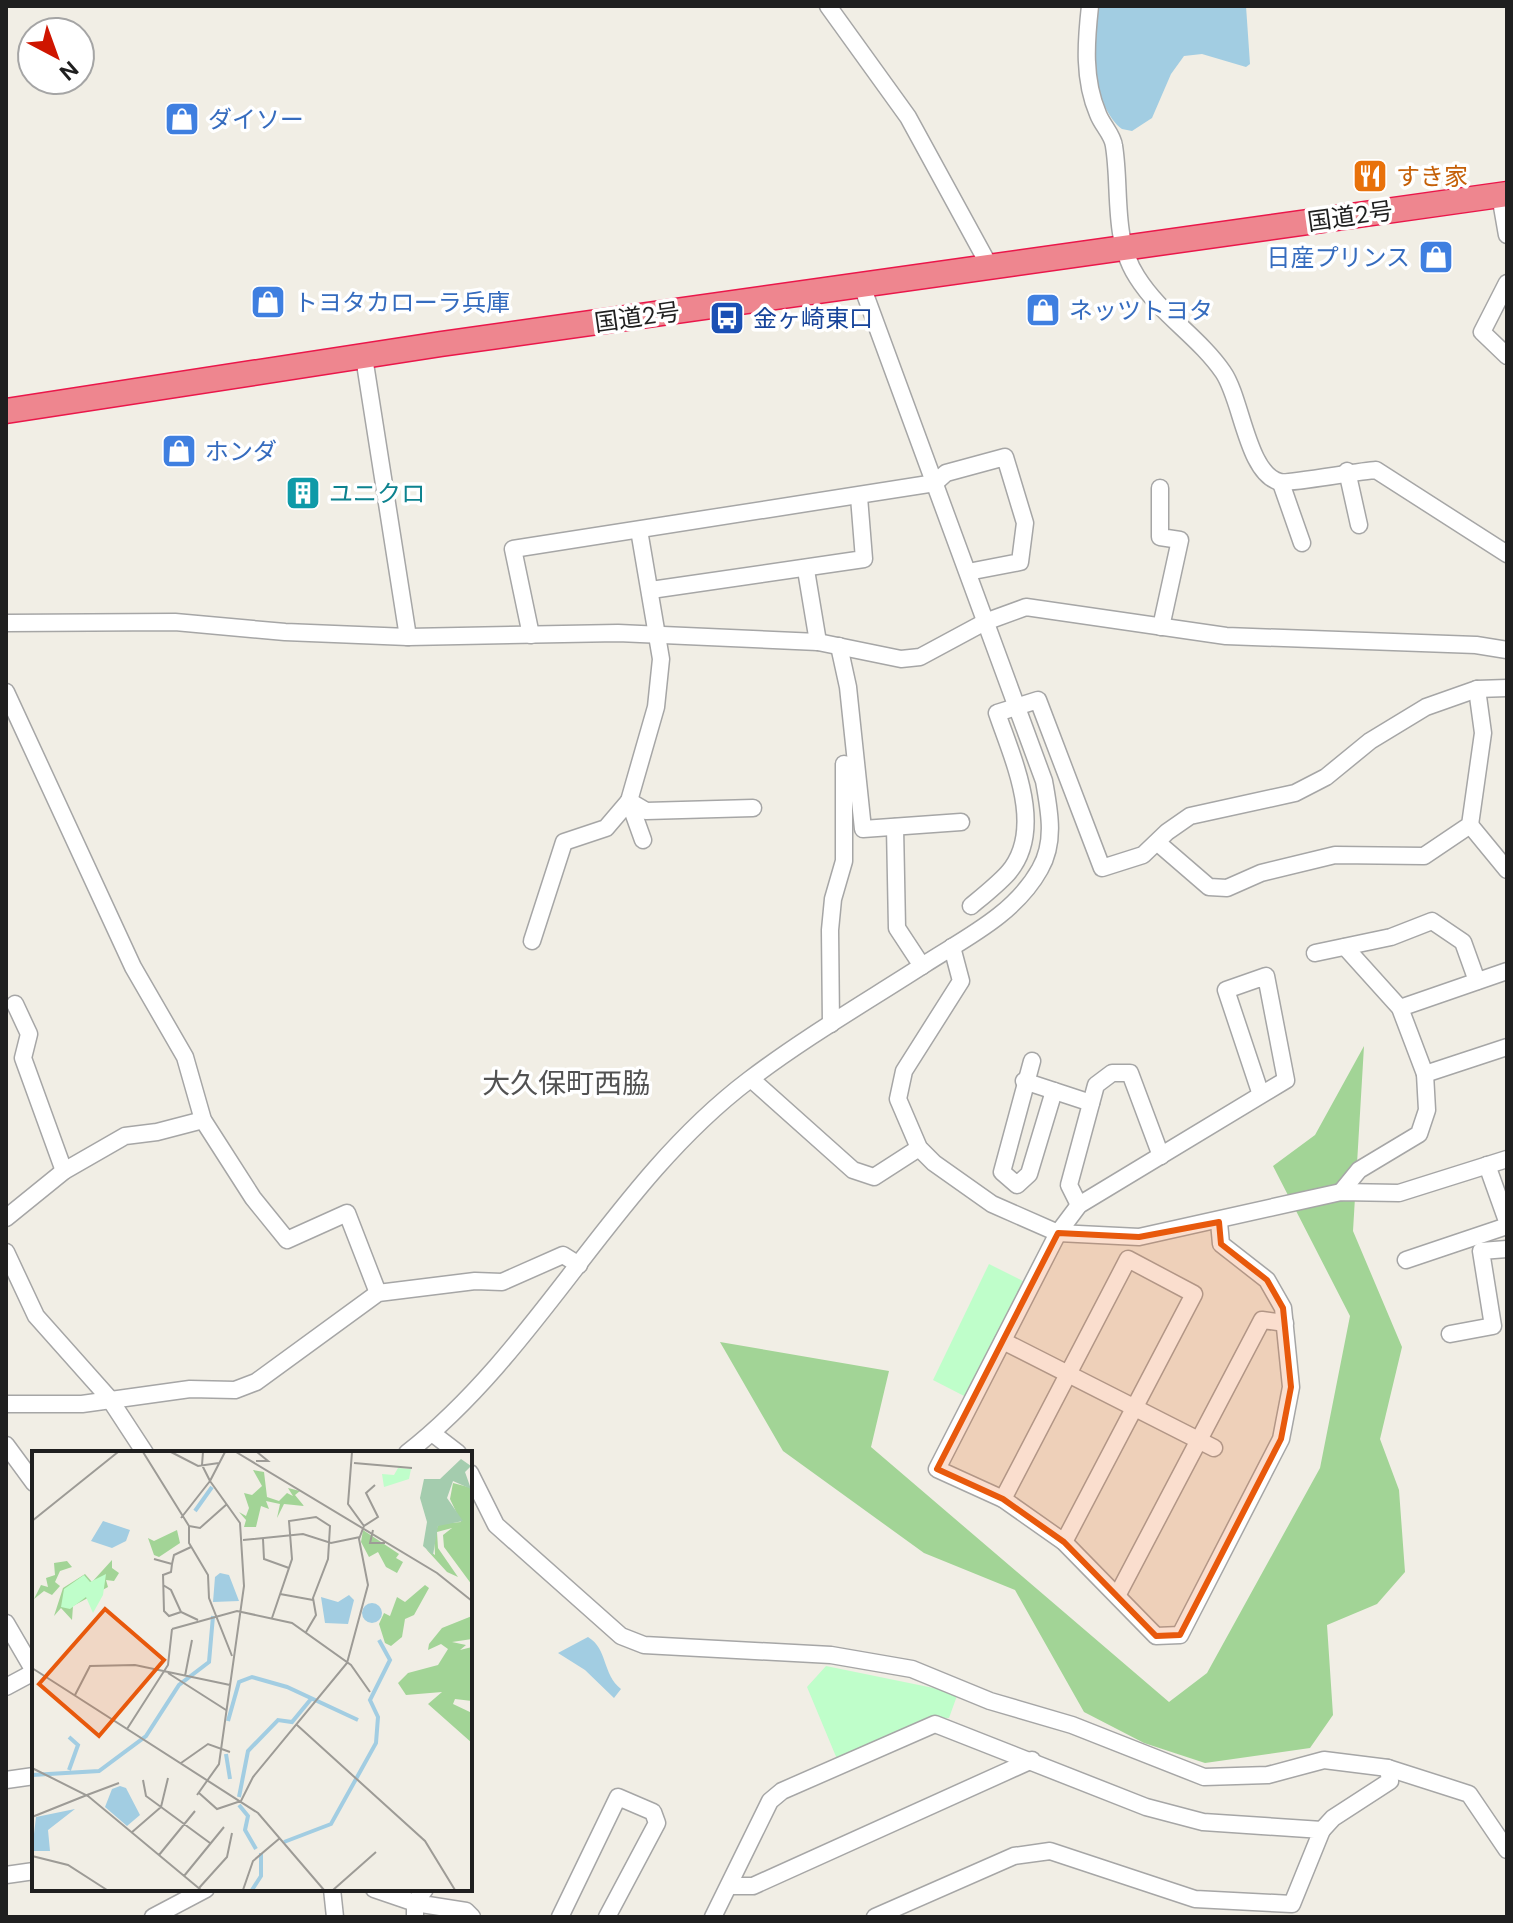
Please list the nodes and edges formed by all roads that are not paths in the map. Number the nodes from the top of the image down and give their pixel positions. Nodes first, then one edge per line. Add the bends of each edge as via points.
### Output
1 (828, 6) edge
2 (1090, 6) edge
3 (1503, 194) edge
4 (1507, 235) edge
5 (1125, 249) junction
6 (990, 267) junction
7 (1507, 283) edge
8 (862, 286) junction
9 (1507, 356) edge
10 (364, 357) junction
11 (6, 411) edge
12 (1347, 471) junction
13 (935, 483) junction
14 (1281, 483) junction
15 (1160, 488) dead end
16 (859, 497) junction
17 (1359, 525) dead end
18 (639, 530) junction
19 (1302, 543) dead end
20 (1507, 554) edge
21 (806, 570) junction
22 (968, 572) junction
23 (651, 590) junction
24 (985, 622) junction
25 (6, 623) edge
26 (1161, 627) junction
27 (531, 635) junction
28 (408, 637) junction
29 (660, 637) junction
30 (818, 642) junction
31 (839, 646) junction
32 (1507, 650) edge
33 (1507, 688) edge
34 (1477, 689) junction
35 (6, 692) edge
36 (1017, 708) junction
37 (844, 764) dead end
38 (629, 801) junction
39 (753, 808) dead end
40 (961, 822) dead end
41 (1470, 825) junction
42 (895, 827) junction
43 (643, 840) dead end
44 (1158, 843) junction
45 (1507, 870) edge
46 (971, 906) dead end
47 (532, 941) dead end
48 (952, 947) junction
49 (1345, 947) junction
50 (1315, 953) dead end
51 (922, 966) junction
52 (1507, 971) edge
53 (1477, 981) junction
54 (15, 1004) dead end
55 (1400, 1008) junction
56 (831, 1024) junction
57 (1507, 1047) edge
58 (1032, 1061) dead end
59 (1425, 1074) junction
60 (751, 1079) junction
61 (1024, 1081) junction
62 (1054, 1091) junction
63 (1261, 1095) junction
64 (1091, 1103) junction
65 (203, 1120) junction
66 (919, 1148) junction
67 (1161, 1156) junction
68 (1507, 1159) edge
69 (1487, 1165) junction
70 (64, 1171) junction
71 (1341, 1192) junction
72 (1079, 1205) junction
73 (6, 1218) edge
74 (1219, 1222) junction
75 (1507, 1224) edge
76 (1058, 1233) junction
77 (1507, 1249) edge
78 (6, 1252) edge
79 (1406, 1260) dead end
80 (579, 1265) junction
81 (378, 1293) junction
82 (1285, 1323) junction
83 (1450, 1334) dead end
84 (1003, 1341) junction
85 (1067, 1374) junction
86 (109, 1398) junction
87 (6, 1404) edge
88 (1135, 1408) junction
89 (432, 1433) junction
90 (1198, 1441) junction
91 (6, 1445) edge
92 (1214, 1448) dead end
93 (144, 1451) edge
94 (410, 1451) edge
95 (455, 1451) edge
96 (472, 1477) edge
97 (32, 1480) edge
98 (1003, 1499) junction
99 (1064, 1542) junction
100 (1118, 1594) junction
101 (6, 1623) edge
102 (32, 1668) edge
103 (32, 1673) edge
104 (6, 1687) edge
105 (1032, 1760) junction
106 (1388, 1768) junction
107 (32, 1776) edge
108 (6, 1780) edge
109 (1322, 1830) junction
110 (1507, 1850) edge
111 (32, 1871) edge
112 (6, 1875) edge
113 (729, 1886) junction
114 (198, 1891) edge
115 (332, 1891) edge
116 (380, 1891) edge
117 (418, 1903) edge
118 (153, 1917) edge
119 (335, 1917) edge
120 (472, 1917) edge
121 (560, 1917) edge
122 (607, 1917) edge
123 (713, 1917) edge
124 (875, 1917) edge

1 - 6 street via 908,117
2 - 5 street via 1085,56 1097,114 1114,143
3 - 4 street
3 - 5 highway, 国道2号
5 - 6 highway, 国道2号
5 - 14 street via 1135,275 1166,316 1223,372 1241,406 1252,453 1266,475
6 - 8 highway, 国道2号
7 - 9 street via 1482,332
8 - 10 highway, 国道2号
8 - 13 street
10 - 11 highway, 国道2号
10 - 28 street
12 - 14 street
12 - 17 street
12 - 20 street via 1376,470
13 - 16 street
13 - 22 street
13 - 22 street via 946,473 1005,457 1025,523 1020,562
14 - 19 street
15 - 26 street via 1160,537 1180,540
16 - 18 street
16 - 21 street via 864,559
18 - 23 street
18 - 27 street via 513,549
21 - 23 street
21 - 30 street
22 - 24 street
23 - 29 street
24 - 26 street via 1026,607
24 - 31 street via 920,657 901,659
24 - 36 street
25 - 28 street via 175,622
26 - 32 street via 1226,636
27 - 28 street
27 - 29 street
29 - 30 street
29 - 38 street via 656,707
30 - 31 street
31 - 42 street via 863,829
33 - 34 street
34 - 41 street via 1483,733
34 - 44 street via 1426,707 1295,793 1190,816
35 - 65 street via 133,967 185,1057
36 - 44 street via 1038,700 1102,868 1143,855
36 - 46 street via 997,713 1024,793 1025,836 1010,871
36 - 48 street via 1044,781 1052,826 1041,868 1012,906
37 - 56 street via 844,861 830,930
38 - 39 street via 646,811
38 - 43 street
38 - 47 street via 606,828 564,842
40 - 42 street
41 - 44 street via 1424,856 1335,855 1261,873 1227,888 1209,887
41 - 45 street
42 - 51 street via 897,928
48 - 51 street
48 - 66 street via 961,981 899,1086 898,1099
49 - 50 street
49 - 53 street via 1432,921 1463,942
49 - 55 street
51 - 56 street
52 - 53 street
53 - 55 street
54 - 70 street via 29,1034 23,1058
55 - 59 street
56 - 60 street
57 - 59 street
58 - 61 street
59 - 71 street via 1427,1110 1419,1134 1359,1170
60 - 66 street via 853,1170 874,1177
60 - 80 street via 656,1167
61 - 62 street
61 - 62 street via 1002,1172 1017,1185 1029,1174
62 - 64 street
63 - 63 street via 1286,1080 1266,976 1226,990
63 - 67 street
64 - 67 street via 1096,1085 1112,1073 1130,1073
64 - 72 street via 1069,1185
65 - 70 street via 125,1136
65 - 81 street via 287,1240 347,1213
66 - 76 street via 976,1195
67 - 72 street
68 - 69 street
69 - 71 street via 1399,1193
69 - 75 street
70 - 73 street
71 - 74 street
72 - 76 street
74 - 76 street via 1139,1237
74 - 82 street via 1221,1244 1267,1280
75 - 79 street
76 - 84 street
77 - 83 street via 1481,1251 1493,1326
78 - 86 street via 36,1316
80 - 81 street via 563,1255 502,1282
80 - 89 street via 489,1375
81 - 86 street via 256,1382 235,1390
82 - 90 street via 1262,1320
82 - 100 street via 1291,1387 1281,1439 1180,1635 1156,1636
84 - 85 street
84 - 98 street via 937,1469
85 - 88 street
85 - 88 street via 1128,1259 1194,1294
85 - 98 street
86 - 87 street via 54,1406
86 - 93 street
88 - 90 street
88 - 99 street
89 - 94 street
89 - 95 street
90 - 92 street
90 - 100 street
91 - 97 street
96 - 106 street via 496,1525 621,1636 644,1645 761,1648 912,1669 1204,1777 1268,1775 1324,1760
98 - 99 street
99 - 100 street
101 - 102 street
103 - 104 street
105 - 109 street via 1146,1807 1203,1822
105 - 113 street via 753,1886
105 - 113 street via 935,1724 782,1791 770,1801
106 - 109 street via 1390,1781
106 - 110 street via 1469,1794
107 - 108 street
109 - 124 street via 1292,1904 1195,1899 1050,1851 1014,1856
111 - 112 street
113 - 123 street
114 - 118 street
115 - 119 street
116 - 117 street
117 - 120 street via 466,1911
121 - 122 street via 618,1797 653,1812 657,1823

